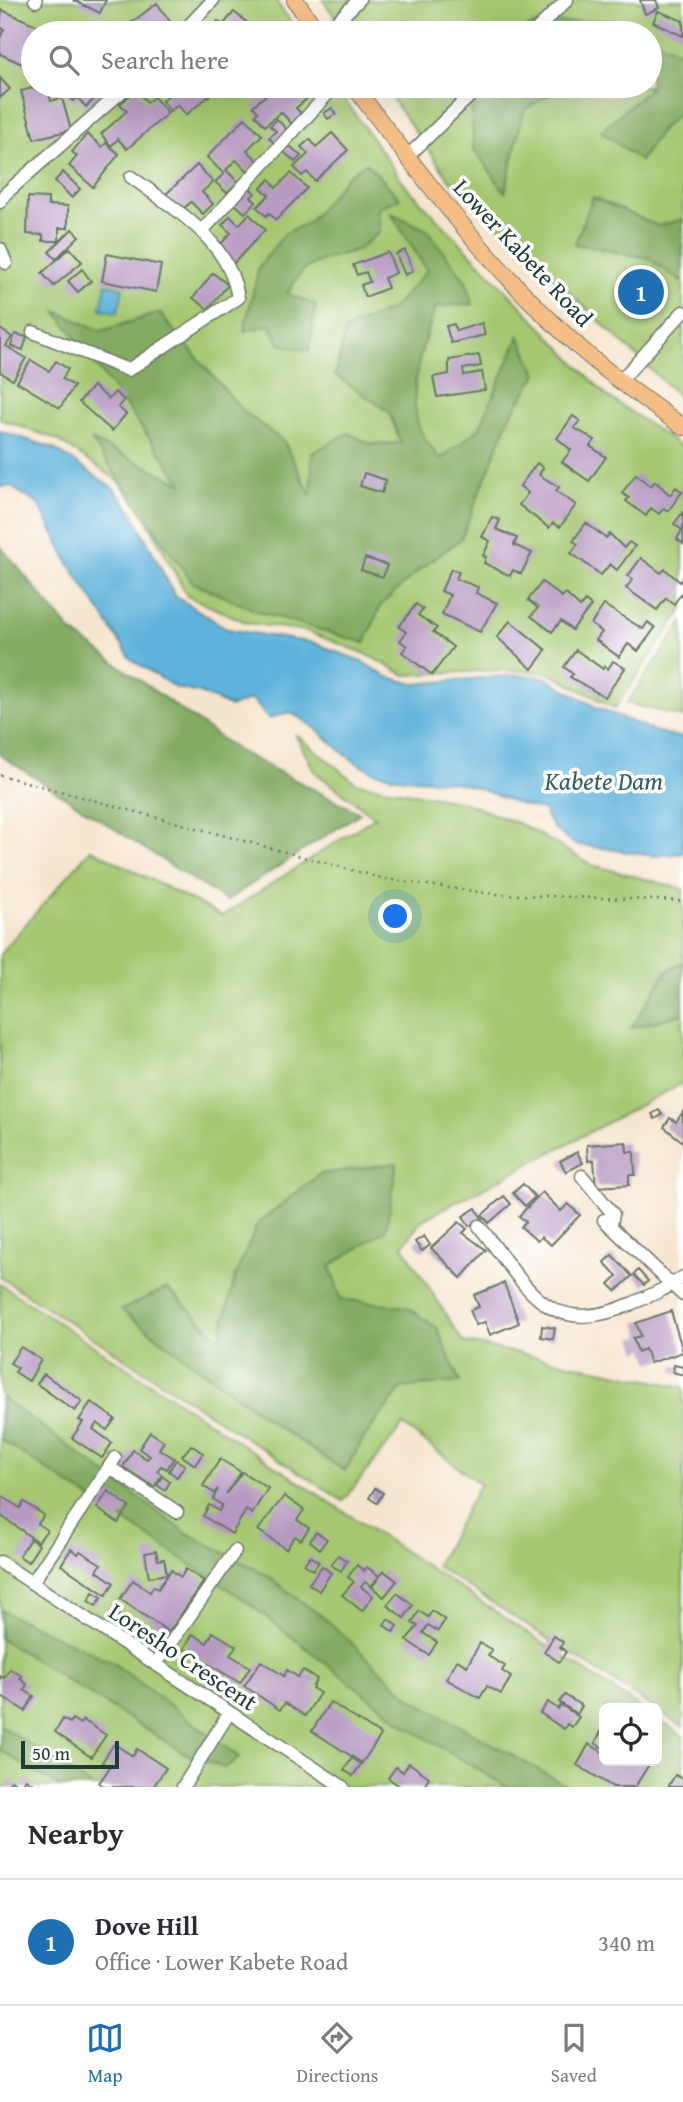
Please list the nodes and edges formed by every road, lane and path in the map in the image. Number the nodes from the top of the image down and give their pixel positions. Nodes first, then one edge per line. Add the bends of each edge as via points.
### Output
1 (213, 0) edge
2 (295, 0) edge
3 (359, 0) edge
4 (567, 0) edge
5 (194, 21) edge
6 (310, 21) edge
7 (338, 21) edge
8 (545, 21) edge
9 (114, 98) edge
10 (324, 98) edge
11 (363, 98) edge
12 (468, 98) edge
13 (407, 157) junction
14 (131, 177) dead end
15 (0, 202) edge
16 (202, 230) junction
17 (0, 249) edge
18 (6, 263) dead end
19 (683, 312) edge
20 (33, 332) dead end
21 (621, 380) junction
22 (683, 427) edge
23 (0, 775) edge
24 (683, 901) edge
25 (582, 1176) dead end
26 (479, 1226) dead end
27 (678, 1281) edge
28 (683, 1295) edge
29 (177, 1512) dead end
30 (235, 1551) dead end
31 (0, 1562) edge
32 (32, 1583) junction
33 (156, 1664) junction
34 (229, 1713) junction
35 (183, 1787) edge
36 (343, 1787) edge

1 - 5 street
2 - 6 main road
3 - 7 street
4 - 8 street
9 - 15 street
10 - 16 street
11 - 13 main road, Lower Kabete Road
12 - 13 street
13 - 21 main road, Lower Kabete Road via 527,297
14 - 16 street
16 - 20 street via 235,278 238,298 133,369 122,370
17 - 18 street
19 - 21 street
21 - 22 main road, Lower Kabete Road
23 - 24 path via 385,879 493,894
25 - 27 street via 613,1214 607,1222
26 - 27 street via 548,1308 564,1315 594,1318
27 - 28 street
29 - 32 street via 112,1462
30 - 33 street
31 - 32 street, Loresho Crescent
32 - 33 street, Loresho Crescent
33 - 34 street, Loresho Crescent
34 - 35 street
34 - 36 street, Loresho Crescent

